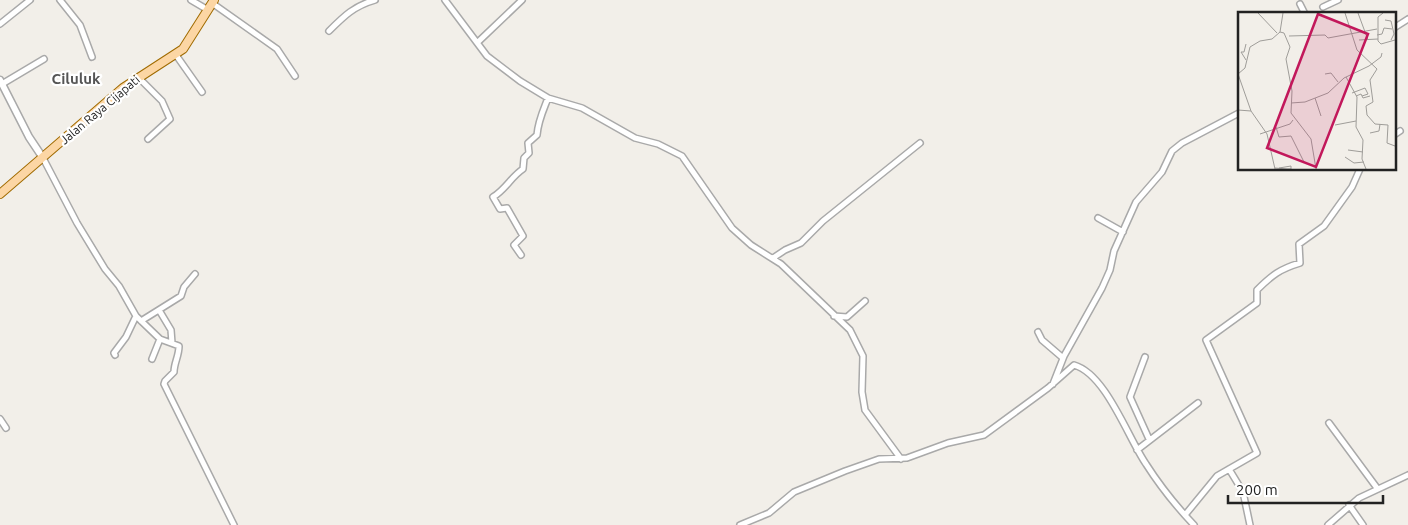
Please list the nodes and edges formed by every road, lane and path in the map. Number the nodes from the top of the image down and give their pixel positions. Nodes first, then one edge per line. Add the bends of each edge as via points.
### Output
1 (30, 0) edge
2 (60, 0) edge
3 (191, 0) edge
4 (375, 0) edge
5 (445, 0) edge
6 (522, 0) edge
7 (1338, 0) edge
8 (1300, 4) dead end
9 (211, 5) edge
10 (1323, 7) dead end
11 (1304, 12) edge
12 (1408, 19) edge
13 (0, 24) edge
14 (1396, 27) edge
15 (329, 31) dead end
16 (478, 42) junction
17 (176, 55) junction
18 (92, 56) dead end
19 (44, 59) dead end
20 (295, 76) dead end
21 (138, 77) junction
22 (1, 82) edge
23 (202, 92) dead end
24 (548, 98) junction
25 (1238, 113) edge
26 (1400, 130) dead end
27 (1396, 133) edge
28 (148, 139) dead end
29 (920, 143) dead end
30 (44, 158) junction
31 (1360, 170) edge
32 (0, 194) edge
33 (1098, 218) dead end
34 (1123, 232) junction
35 (521, 255) dead end
36 (773, 258) junction
37 (195, 274) dead end
38 (864, 301) dead end
39 (159, 310) junction
40 (136, 316) junction
41 (833, 316) junction
42 (141, 321) junction
43 (1038, 332) dead end
44 (160, 339) junction
45 (172, 343) junction
46 (115, 355) dead end
47 (1145, 357) dead end
48 (152, 358) dead end
49 (1063, 358) junction
50 (1053, 384) junction
51 (1198, 402) dead end
52 (0, 419) edge
53 (1329, 422) dead end
54 (6, 428) dead end
55 (1149, 439) junction
56 (1137, 450) junction
57 (902, 458) junction
58 (1229, 469) junction
59 (1407, 477) edge
60 (1377, 488) junction
61 (1348, 505) junction
62 (1185, 515) junction
63 (234, 525) edge
64 (740, 525) edge
65 (1194, 525) edge
66 (1250, 525) edge
67 (1328, 525) edge
68 (1363, 525) edge

1 - 13 street
2 - 18 street via 80,25
3 - 9 street
4 - 15 street via 350,10
5 - 16 street
6 - 16 street
7 - 10 street
8 - 11 street
9 - 17 main road, Jalan Raya Cijapati via 189,42
9 - 20 street via 277,50
12 - 14 street
16 - 24 street via 493,61
17 - 21 main road, Jalan Raya Cijapati
17 - 23 street
19 - 22 street
21 - 28 street via 161,100 170,119
21 - 30 main road, Jalan Raya Cijapati
22 - 30 street via 31,142
24 - 35 street via 538,120 537,135 528,143 529,154 524,158 522,169 507,187 493,197 500,210 507,208 523,236 514,244
24 - 36 street via 582,108 635,138 658,144 682,156 732,228
25 - 34 street via 1194,135 1172,151 1162,172 1136,202
26 - 27 street
29 - 36 street via 823,220 801,243
30 - 32 main road, Jalan Raya Cijapati
30 - 40 street via 77,224
31 - 58 street via 1352,187 1324,226 1299,244 1300,263 1284,267 1271,277 1257,290 1257,303 1206,340 1257,452
33 - 34 street
34 - 49 street via 1102,288
36 - 41 street
37 - 39 street via 184,287 183,295
38 - 41 street via 847,317
39 - 42 street
39 - 45 street via 171,330
40 - 42 street
40 - 46 street
41 - 57 street via 850,330 862,352 862,392 867,414
42 - 44 street
43 - 49 street via 1042,340
44 - 45 street
44 - 48 street
45 - 63 street via 179,346 179,355 174,374 164,384
47 - 55 street via 1130,397
49 - 50 street
50 - 56 street via 1073,366 1079,366 1108,394
50 - 57 street via 984,435 956,440
51 - 55 street
52 - 54 street
53 - 60 street
55 - 56 street
56 - 62 street
57 - 64 street via 873,461 819,481 794,492 769,513
58 - 62 street via 1213,481
58 - 66 street via 1244,496
59 - 60 street
60 - 61 street
61 - 67 street
61 - 68 street
62 - 65 street

